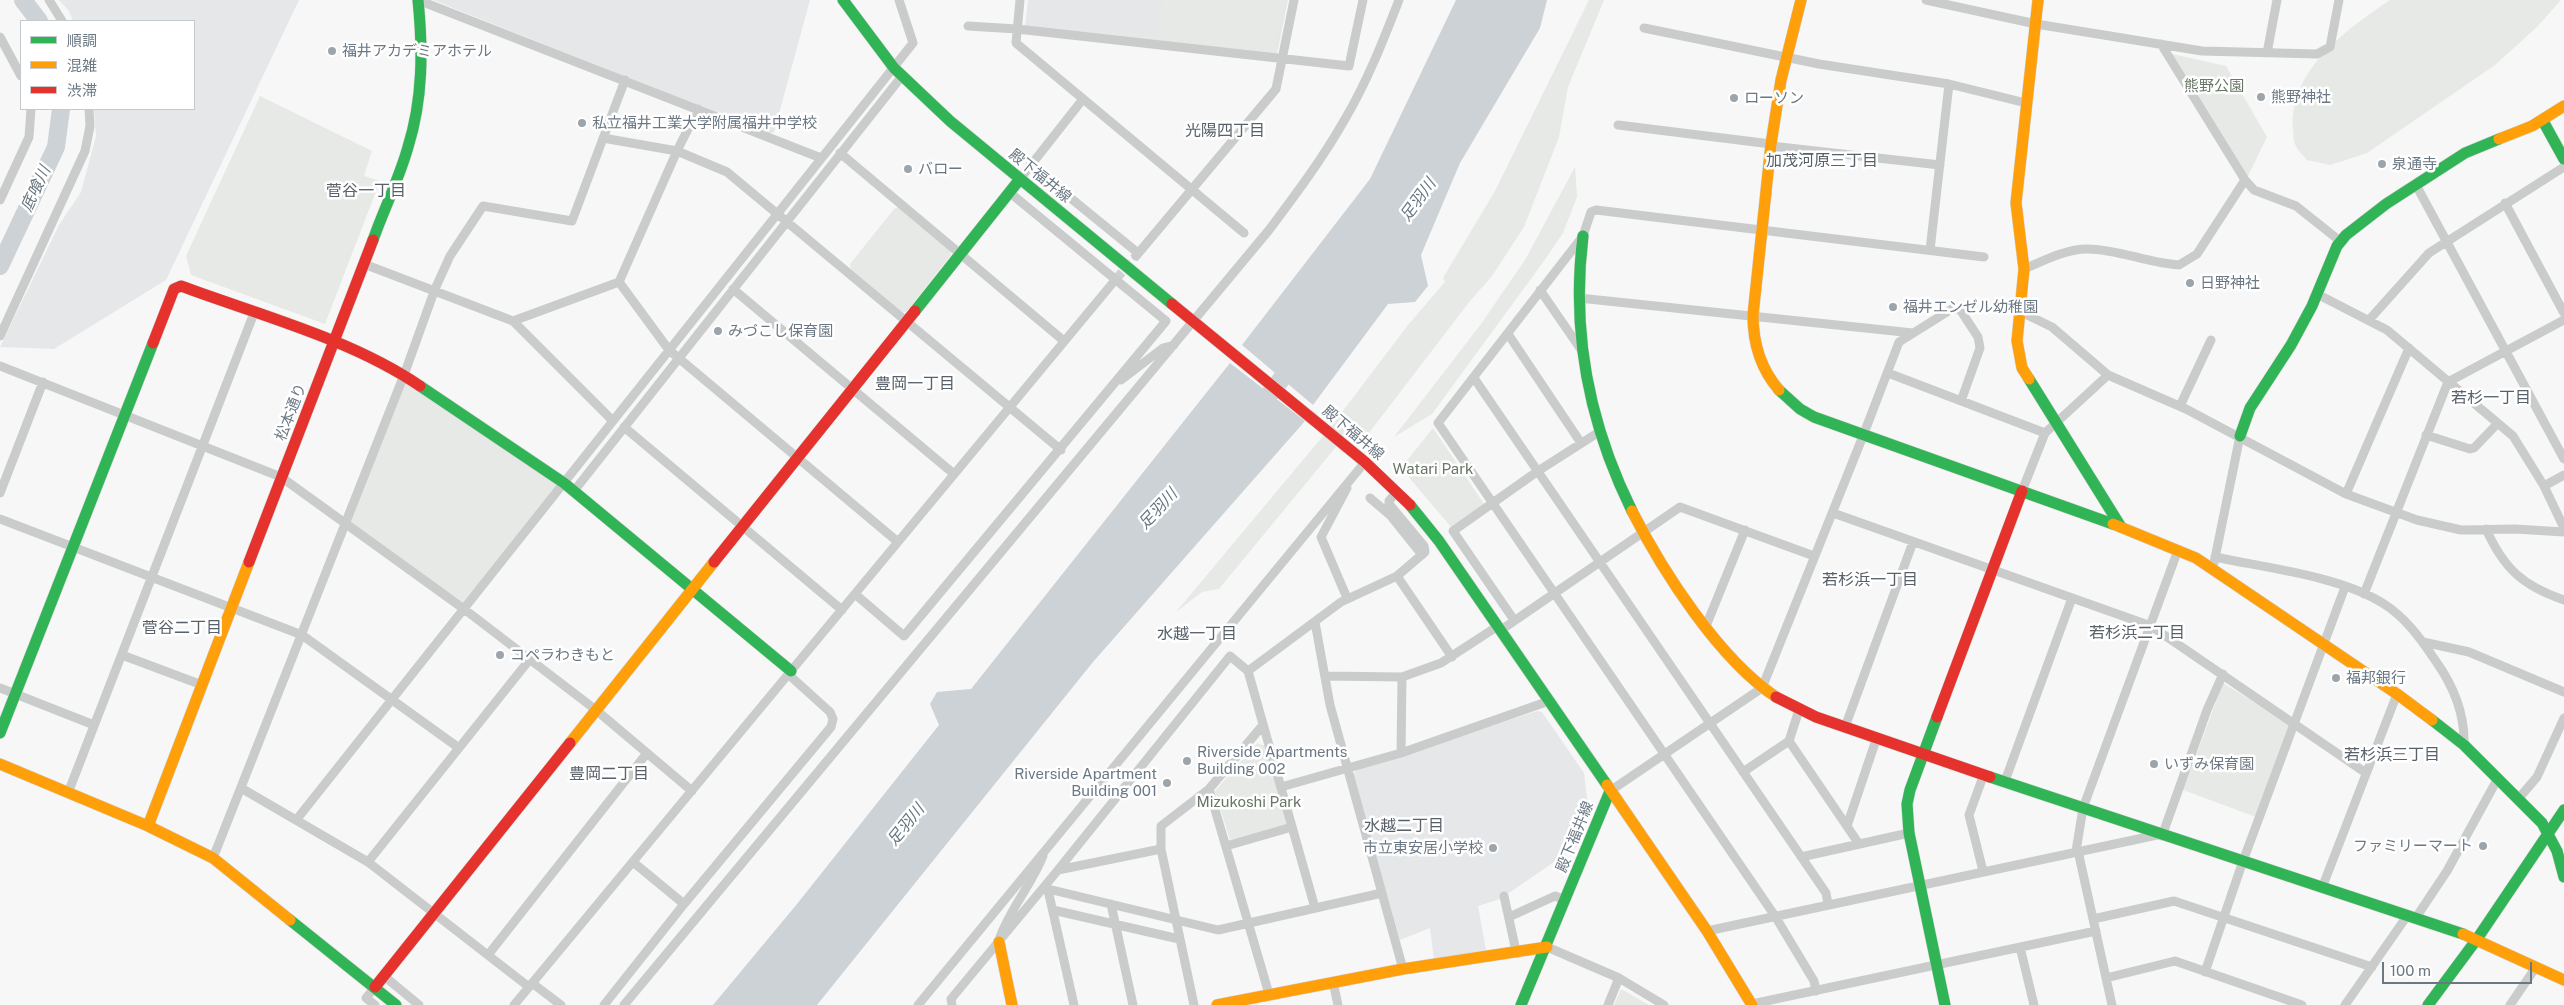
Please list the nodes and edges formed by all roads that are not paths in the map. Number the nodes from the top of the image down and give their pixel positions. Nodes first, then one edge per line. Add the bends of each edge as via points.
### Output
1 (49, 0) edge
2 (418, 0) edge
3 (843, 0) edge
4 (899, 0) edge
5 (1020, 0) edge
6 (1294, 0) edge
7 (1363, 0) edge
8 (1399, 0) edge
9 (1801, 0) edge
10 (1926, 0) edge
11 (2038, 0) edge
12 (2277, 0) edge
13 (2339, 0) edge
14 (61, 20) edge
15 (2036, 24) junction
16 (968, 26) dead end
17 (1017, 28) junction
18 (1644, 28) dead end
19 (0, 37) edge
20 (2162, 44) junction
21 (2267, 53) junction
22 (1785, 58) junction
23 (1282, 59) junction
24 (898, 72) junction
25 (20, 74) edge
26 (625, 80) junction
27 (1949, 84) junction
28 (1083, 99) junction
29 (2026, 103) junction
30 (2564, 106) edge
31 (698, 109) junction
32 (31, 110) edge
33 (89, 110) edge
34 (2543, 121) junction
35 (1618, 126) dead end
36 (603, 138) junction
37 (1771, 145) junction
38 (676, 151) junction
39 (840, 153) junction
40 (821, 158) junction
41 (2564, 159) edge
42 (1030, 165) junction
43 (1940, 165) junction
44 (2564, 167) edge
45 (1020, 178) junction
46 (2244, 180) junction
47 (2416, 186) junction
48 (1192, 189) junction
49 (1009, 192) junction
50 (0, 200) edge
51 (2505, 203) junction
52 (777, 214) junction
53 (786, 222) junction
54 (1762, 231) junction
55 (1244, 233) dead end
56 (1583, 236) junction
57 (2446, 240) junction
58 (2340, 241) junction
59 (1930, 250) junction
60 (961, 253) junction
61 (1984, 257) dead end
62 (364, 264) junction
63 (2024, 268) junction
64 (1116, 278) junction
65 (619, 282) junction
66 (434, 289) junction
67 (733, 289) junction
68 (1540, 290) junction
69 (2318, 294) junction
70 (1579, 298) junction
71 (2022, 312) junction
72 (254, 313) junction
73 (2564, 313) edge
74 (1752, 315) junction
75 (2369, 320) junction
76 (2564, 320) edge
77 (513, 321) junction
78 (906, 321) junction
79 (1193, 321) junction
80 (1913, 333) junction
81 (1508, 334) junction
82 (0, 336) edge
83 (2211, 340) dead end
84 (1064, 341) junction
85 (334, 342) junction
86 (1174, 345) junction
87 (2409, 348) junction
88 (669, 350) junction
89 (2507, 350) junction
90 (1583, 353) junction
91 (678, 357) junction
92 (0, 366) edge
93 (1888, 373) junction
94 (404, 375) junction
95 (2108, 375) junction
96 (1474, 378) junction
97 (43, 382) junction
98 (1116, 382) junction
99 (2448, 382) junction
100 (853, 388) junction
101 (1961, 401) junction
102 (2180, 406) junction
103 (1009, 408) junction
104 (125, 415) junction
105 (613, 421) junction
106 (2056, 423) junction
107 (2497, 424) junction
108 (624, 426) junction
109 (1599, 432) junction
110 (2045, 432) junction
111 (2426, 435) junction
112 (1863, 436) junction
113 (2240, 436) junction
114 (1581, 443) junction
115 (203, 445) junction
116 (1061, 450) junction
117 (796, 459) junction
118 (2564, 459) edge
119 (1365, 462) junction
120 (1538, 471) junction
121 (954, 474) junction
122 (2564, 475) edge
123 (281, 477) junction
124 (1348, 482) junction
125 (564, 483) junction
126 (2544, 486) junction
127 (574, 491) junction
128 (1397, 491) junction
129 (2022, 491) junction
130 (0, 493) edge
131 (2346, 494) junction
132 (1370, 498) dead end
133 (1493, 503) junction
134 (2396, 513) junction
135 (1833, 514) junction
136 (0, 519) edge
137 (346, 522) junction
138 (742, 527) junction
139 (2121, 527) junction
140 (2564, 528) edge
141 (2486, 529) junction
142 (1745, 530) junction
143 (1644, 531) junction
144 (2564, 532) edge
145 (898, 542) junction
146 (1913, 542) junction
147 (73, 547) junction
148 (2178, 550) junction
149 (1422, 555) junction
150 (1814, 556) junction
151 (2215, 557) junction
152 (1600, 561) junction
153 (2212, 569) junction
154 (1992, 570) junction
155 (152, 576) junction
156 (1397, 576) junction
157 (2345, 586) junction
158 (693, 588) junction
159 (1554, 592) junction
160 (855, 594) junction
161 (2364, 594) junction
162 (1347, 598) junction
163 (2072, 598) junction
164 (2564, 600) edge
165 (233, 606) junction
166 (464, 609) junction
167 (842, 610) junction
168 (1514, 620) junction
169 (1315, 622) junction
170 (1706, 626) junction
171 (2152, 626) junction
172 (1499, 628) junction
173 (302, 634) junction
174 (2423, 642) junction
175 (2323, 646) junction
176 (122, 655) junction
177 (1452, 657) junction
178 (530, 659) junction
179 (1248, 671) junction
180 (790, 673) junction
181 (2223, 674) junction
182 (1325, 676) junction
183 (1402, 677) junction
184 (202, 684) junction
185 (0, 688) edge
186 (1762, 688) junction
187 (2564, 692) edge
188 (15, 694) junction
189 (2397, 694) junction
190 (392, 700) junction
191 (1549, 701) junction
192 (596, 710) junction
193 (1799, 710) junction
194 (2564, 718) edge
195 (2294, 723) junction
196 (94, 724) junction
197 (1711, 724) junction
198 (1264, 725) junction
199 (1845, 727) junction
200 (0, 733) edge
201 (1877, 737) junction
202 (1789, 741) junction
203 (2464, 745) junction
204 (459, 748) junction
205 (1401, 753) junction
206 (1924, 753) junction
207 (647, 754) junction
208 (1667, 755) junction
209 (0, 764) edge
210 (1348, 769) junction
211 (1743, 772) junction
212 (2366, 773) junction
213 (1984, 774) junction
214 (2498, 778) junction
215 (2005, 781) junction
216 (1281, 787) junction
217 (241, 788) junction
218 (1209, 789) junction
219 (692, 791) junction
220 (1610, 791) junction
221 (68, 793) junction
222 (2519, 798) junction
223 (2083, 808) junction
224 (2564, 810) edge
225 (297, 819) junction
226 (148, 826) junction
227 (1292, 826) junction
228 (1847, 826) junction
229 (2549, 832) junction
230 (1909, 833) junction
231 (2160, 835) junction
232 (1859, 844) junction
233 (1226, 846) junction
234 (1046, 847) junction
235 (1161, 849) junction
236 (2077, 851) junction
237 (1801, 857) junction
238 (214, 858) junction
239 (2243, 861) junction
240 (368, 862) junction
241 (633, 862) junction
242 (1058, 870) junction
243 (1982, 871) junction
244 (2564, 877) edge
245 (1920, 885) junction
246 (2322, 888) junction
247 (1046, 889) junction
248 (1382, 893) junction
249 (1504, 896) dead end
250 (1565, 900) junction
251 (684, 904) junction
252 (1111, 904) junction
253 (1828, 904) junction
254 (1315, 908) junction
255 (1053, 910) junction
256 (434, 914) junction
257 (1774, 916) junction
258 (1508, 917) junction
259 (2224, 917) junction
260 (2411, 918) junction
261 (1175, 919) junction
262 (2093, 919) junction
263 (1248, 922) junction
264 (1115, 923) junction
265 (1707, 931) junction
266 (2096, 931) junction
267 (1179, 939) junction
268 (2477, 940) junction
269 (999, 942) junction
270 (1547, 947) junction
271 (2020, 947) junction
272 (1516, 951) junction
273 (488, 955) junction
274 (1937, 964) junction
275 (2372, 967) junction
276 (2536, 967) junction
277 (1403, 969) junction
278 (2205, 972) junction
279 (384, 976) junction
280 (1619, 978) junction
281 (2106, 978) junction
282 (2564, 980) edge
283 (1333, 982) junction
284 (531, 985) junction
285 (374, 987) junction
286 (1816, 990) junction
287 (1269, 994) junction
288 (375, 1005) edge
289 (396, 1005) edge
290 (419, 1005) edge
291 (514, 1005) edge
292 (561, 1005) edge
293 (604, 1005) edge
294 (624, 1005) edge
295 (918, 1005) edge
296 (952, 1005) edge
297 (1012, 1005) edge
298 (1074, 1005) edge
299 (1133, 1005) edge
300 (1194, 1005) edge
301 (1217, 1005) edge
302 (1338, 1005) edge
303 (1522, 1005) edge
304 (1608, 1005) edge
305 (1664, 1005) edge
306 (1752, 1005) edge
307 (1945, 1005) edge
308 (2034, 1005) edge
309 (2112, 1005) edge
310 (2302, 1005) edge
311 (2345, 1005) edge
312 (2428, 1005) edge
313 (2510, 1005) edge

1 - 14 street
2 - 26 street
2 - 62 street, 松本通り via 423,42 416,120
3 - 24 street, 殿下福井線
4 - 24 street via 913,43
5 - 17 street
6 - 23 street
7 - 23 street via 1349,66
8 - 79 street via 1374,63 1312,172 1269,230
9 - 22 street
10 - 15 street
11 - 15 street
12 - 21 street
13 - 21 street via 2330,47 2323,52
15 - 20 street
15 - 29 street
16 - 17 street
17 - 23 street
17 - 28 street via 1016,43
18 - 22 street
19 - 25 street
20 - 21 street via 2202,51
20 - 46 street
22 - 27 street
22 - 37 street
23 - 48 street via 1276,89
24 - 39 street
24 - 40 street
24 - 45 street, 殿下福井線 via 950,122
26 - 31 street
26 - 36 street
27 - 29 street
27 - 43 street
28 - 42 street
28 - 48 street
29 - 63 street via 2016,203
30 - 34 street
31 - 38 street
31 - 40 street
32 - 50 street via 29,136
33 - 82 street via 90,126 85,151
34 - 41 street
34 - 47 street via 2465,153
35 - 37 street
36 - 38 street
36 - 66 street via 572,221 483,206 450,256
37 - 43 street
37 - 54 street
38 - 52 street via 727,172
38 - 65 street
39 - 53 street
39 - 60 street
40 - 52 street
42 - 45 street
42 - 48 street via 1137,255
43 - 59 street
44 - 51 street
45 - 49 street
45 - 79 street, 殿下福井線
46 - 58 street via 2254,190 2296,206
46 - 63 street via 2197,254 2183,263 2167,264 2110,251 2085,249
47 - 57 street
47 - 58 street via 2361,222
48 - 55 street
49 - 60 street
49 - 64 street
51 - 57 street
51 - 73 street
52 - 53 street
52 - 88 street
53 - 67 street
53 - 78 street
54 - 56 street via 1596,210 1591,212
54 - 59 street
54 - 74 street
56 - 68 street
56 - 70 street
57 - 75 street via 2429,253
57 - 89 street
58 - 69 street
59 - 61 street
60 - 78 street
60 - 84 street
62 - 66 street
62 - 85 street, 松本通り
63 - 71 street
64 - 84 street
64 - 98 street via 1166,321
65 - 77 street
65 - 88 street
66 - 77 street
66 - 94 street
67 - 91 street
67 - 100 street
68 - 81 street
68 - 90 street
69 - 75 street
69 - 113 street via 2291,345 2255,397
70 - 74 street
70 - 90 street
71 - 95 street via 2052,327
71 - 106 street via 2017,341 2022,368
72 - 85 street
72 - 104 street via 181,286 174,289
72 - 115 street
74 - 80 street
74 - 112 street via 1758,356 1780,391 1808,415
75 - 87 street
76 - 89 street
77 - 105 street
78 - 100 street
78 - 103 street
79 - 86 street
79 - 119 street, 殿下福井線
80 - 93 street via 1899,342
80 - 101 street via 1954,307 1961,311 1978,337 1980,348
81 - 96 street
81 - 114 street
83 - 102 street
84 - 103 street
85 - 94 street
85 - 123 street, 松本通り
86 - 98 street via 1163,348
86 - 294 street
87 - 99 street
87 - 131 street
88 - 91 street
88 - 105 street
89 - 99 street
89 - 118 street
90 - 109 street via 1586,381
91 - 108 street
91 - 117 street
92 - 97 street
93 - 101 street
93 - 112 street
94 - 125 street
94 - 137 street
95 - 102 street
95 - 106 street
96 - 120 street
96 - 133 street via 1438,423
97 - 104 street
97 - 130 street
98 - 116 street
99 - 107 street
99 - 111 street
100 - 117 street
100 - 121 street
101 - 110 street
102 - 113 street
103 - 116 street
103 - 121 street
104 - 115 street
104 - 147 street
105 - 125 street
106 - 110 street
106 - 139 street
107 - 111 street via 2470,449
107 - 126 street via 2513,436
108 - 127 street
108 - 138 street
109 - 114 street
109 - 143 street via 1609,461
110 - 129 street
111 - 134 street
112 - 129 street
112 - 135 street
113 - 131 street
113 - 151 street
114 - 120 street
115 - 123 street
115 - 155 street
116 - 160 street via 904,636
117 - 138 street
117 - 145 street
119 - 124 street
119 - 128 street, 殿下福井線
120 - 133 street
120 - 152 street
121 - 145 street
122 - 126 street
123 - 137 street
123 - 165 street, 松本通り
124 - 162 street via 1343,498 1321,537
124 - 234 street via 1217,645
125 - 127 street
125 - 166 street
126 - 140 street
127 - 158 street
128 - 149 street via 1389,502 1424,546 1426,550
128 - 172 street, 殿下福井線 via 1439,541
129 - 139 street
129 - 154 street
131 - 134 street
132 - 149 street via 1390,515
133 - 159 street
133 - 168 street via 1453,531
134 - 141 street via 2461,530
134 - 161 street
135 - 146 street
135 - 150 street
136 - 147 street
137 - 166 street
137 - 173 street
138 - 158 street
138 - 167 street
139 - 148 street
141 - 144 street
141 - 164 street via 2496,551 2513,572 2533,588
142 - 143 street via 1680,507
142 - 150 street
142 - 170 street
143 - 152 street
143 - 170 street
145 - 160 street
146 - 154 street
146 - 199 street
147 - 155 street
147 - 188 street
148 - 153 street
148 - 171 street
149 - 156 street
150 - 186 street
151 - 153 street
151 - 157 street
152 - 159 street
152 - 197 street
153 - 175 street
154 - 163 street
154 - 206 street
155 - 165 street
155 - 176 street
156 - 162 street
156 - 177 street
157 - 161 street
157 - 175 street
158 - 180 street
158 - 192 street
159 - 168 street
159 - 208 street
160 - 167 street
161 - 174 street via 2401,617
162 - 169 street
163 - 171 street
163 - 215 street
165 - 173 street
165 - 184 street, 松本通り
166 - 178 street
166 - 190 street
167 - 180 street
168 - 172 street
169 - 179 street
169 - 182 street
170 - 186 street
171 - 181 street
171 - 223 street
172 - 177 street
172 - 191 street, 殿下福井線
173 - 190 street
173 - 217 street
174 - 187 street via 2469,652
174 - 203 street via 2449,682 2465,723
175 - 189 street
175 - 195 street
176 - 184 street
176 - 196 street
177 - 183 street
178 - 192 street
178 - 204 street
179 - 198 street
179 - 242 street via 1230,656
180 - 219 street
180 - 251 street via 830,712 833,719 831,727
181 - 195 street
181 - 231 street
182 - 183 street
182 - 210 street
183 - 205 street
184 - 226 street, 松本通り
185 - 188 street
186 - 193 street
186 - 197 street
188 - 196 street
188 - 200 street
189 - 203 street
189 - 212 street
190 - 204 street
190 - 225 street
191 - 205 street
191 - 220 street, 殿下福井線
192 - 207 street
192 - 256 street
193 - 199 street
193 - 202 street
194 - 222 street via 2537,777
195 - 212 street
195 - 239 street
196 - 221 street
197 - 208 street
197 - 211 street
198 - 216 street
198 - 218 street
199 - 201 street
201 - 206 street
201 - 228 street
202 - 211 street
202 - 228 street
203 - 214 street
204 - 240 street
205 - 210 street
206 - 213 street
206 - 230 street via 1907,804
207 - 219 street
207 - 273 street
208 - 220 street
208 - 257 street
209 - 221 street
210 - 216 street
210 - 248 street
211 - 237 street
212 - 246 street
213 - 215 street
213 - 243 street via 1969,815
214 - 222 street
214 - 260 street via 2447,871
215 - 223 street
216 - 227 street
217 - 225 street
217 - 238 street
218 - 233 street
218 - 235 street via 1161,826
219 - 241 street
220 - 250 street, 殿下福井線
220 - 265 street
221 - 226 street
222 - 229 street
223 - 231 street
223 - 236 street
224 - 229 street
225 - 240 street
226 - 238 street
227 - 233 street
227 - 254 street
228 - 232 street
229 - 244 street
229 - 268 street
230 - 232 street
230 - 245 street
231 - 236 street
231 - 239 street
232 - 237 street
233 - 263 street
234 - 269 street via 1037,870 1007,918
234 - 295 street
235 - 242 street
235 - 261 street
236 - 243 street
236 - 262 street
237 - 253 street via 1826,894
238 - 285 street
239 - 246 street
239 - 259 street
240 - 256 street
241 - 251 street
241 - 284 street
242 - 247 street
243 - 245 street
245 - 253 street
245 - 274 street
246 - 260 street
247 - 252 street
247 - 255 street
247 - 269 street
248 - 254 street
248 - 277 street
249 - 258 street
250 - 258 street via 1554,896
250 - 270 street, 殿下福井線
251 - 293 street
252 - 261 street
252 - 264 street
253 - 257 street
254 - 263 street
255 - 264 street
255 - 298 street
256 - 273 street
256 - 279 street
257 - 265 street
257 - 286 street via 1814,981
258 - 272 street
259 - 262 street via 2174,901
259 - 275 street
259 - 278 street
260 - 268 street
260 - 275 street
261 - 263 street via 1218,930
261 - 267 street
262 - 266 street
263 - 287 street
264 - 267 street
264 - 299 street
265 - 306 street
266 - 271 street
266 - 281 street
267 - 300 street
268 - 276 street
268 - 312 street
269 - 296 street via 951,998
269 - 297 street
270 - 272 street
270 - 280 street
270 - 303 street, 殿下福井線
271 - 274 street
271 - 308 street
272 - 277 street
273 - 284 street
274 - 286 street
274 - 307 street
275 - 311 street
276 - 282 street
276 - 313 street
277 - 283 street
278 - 281 street via 2175,961
278 - 310 street
279 - 285 street
279 - 290 street
280 - 304 street
280 - 305 street
281 - 309 street
283 - 287 street
283 - 302 street
284 - 291 street
284 - 292 street
285 - 288 street via 366,998
285 - 289 street
286 - 306 street
287 - 301 street

